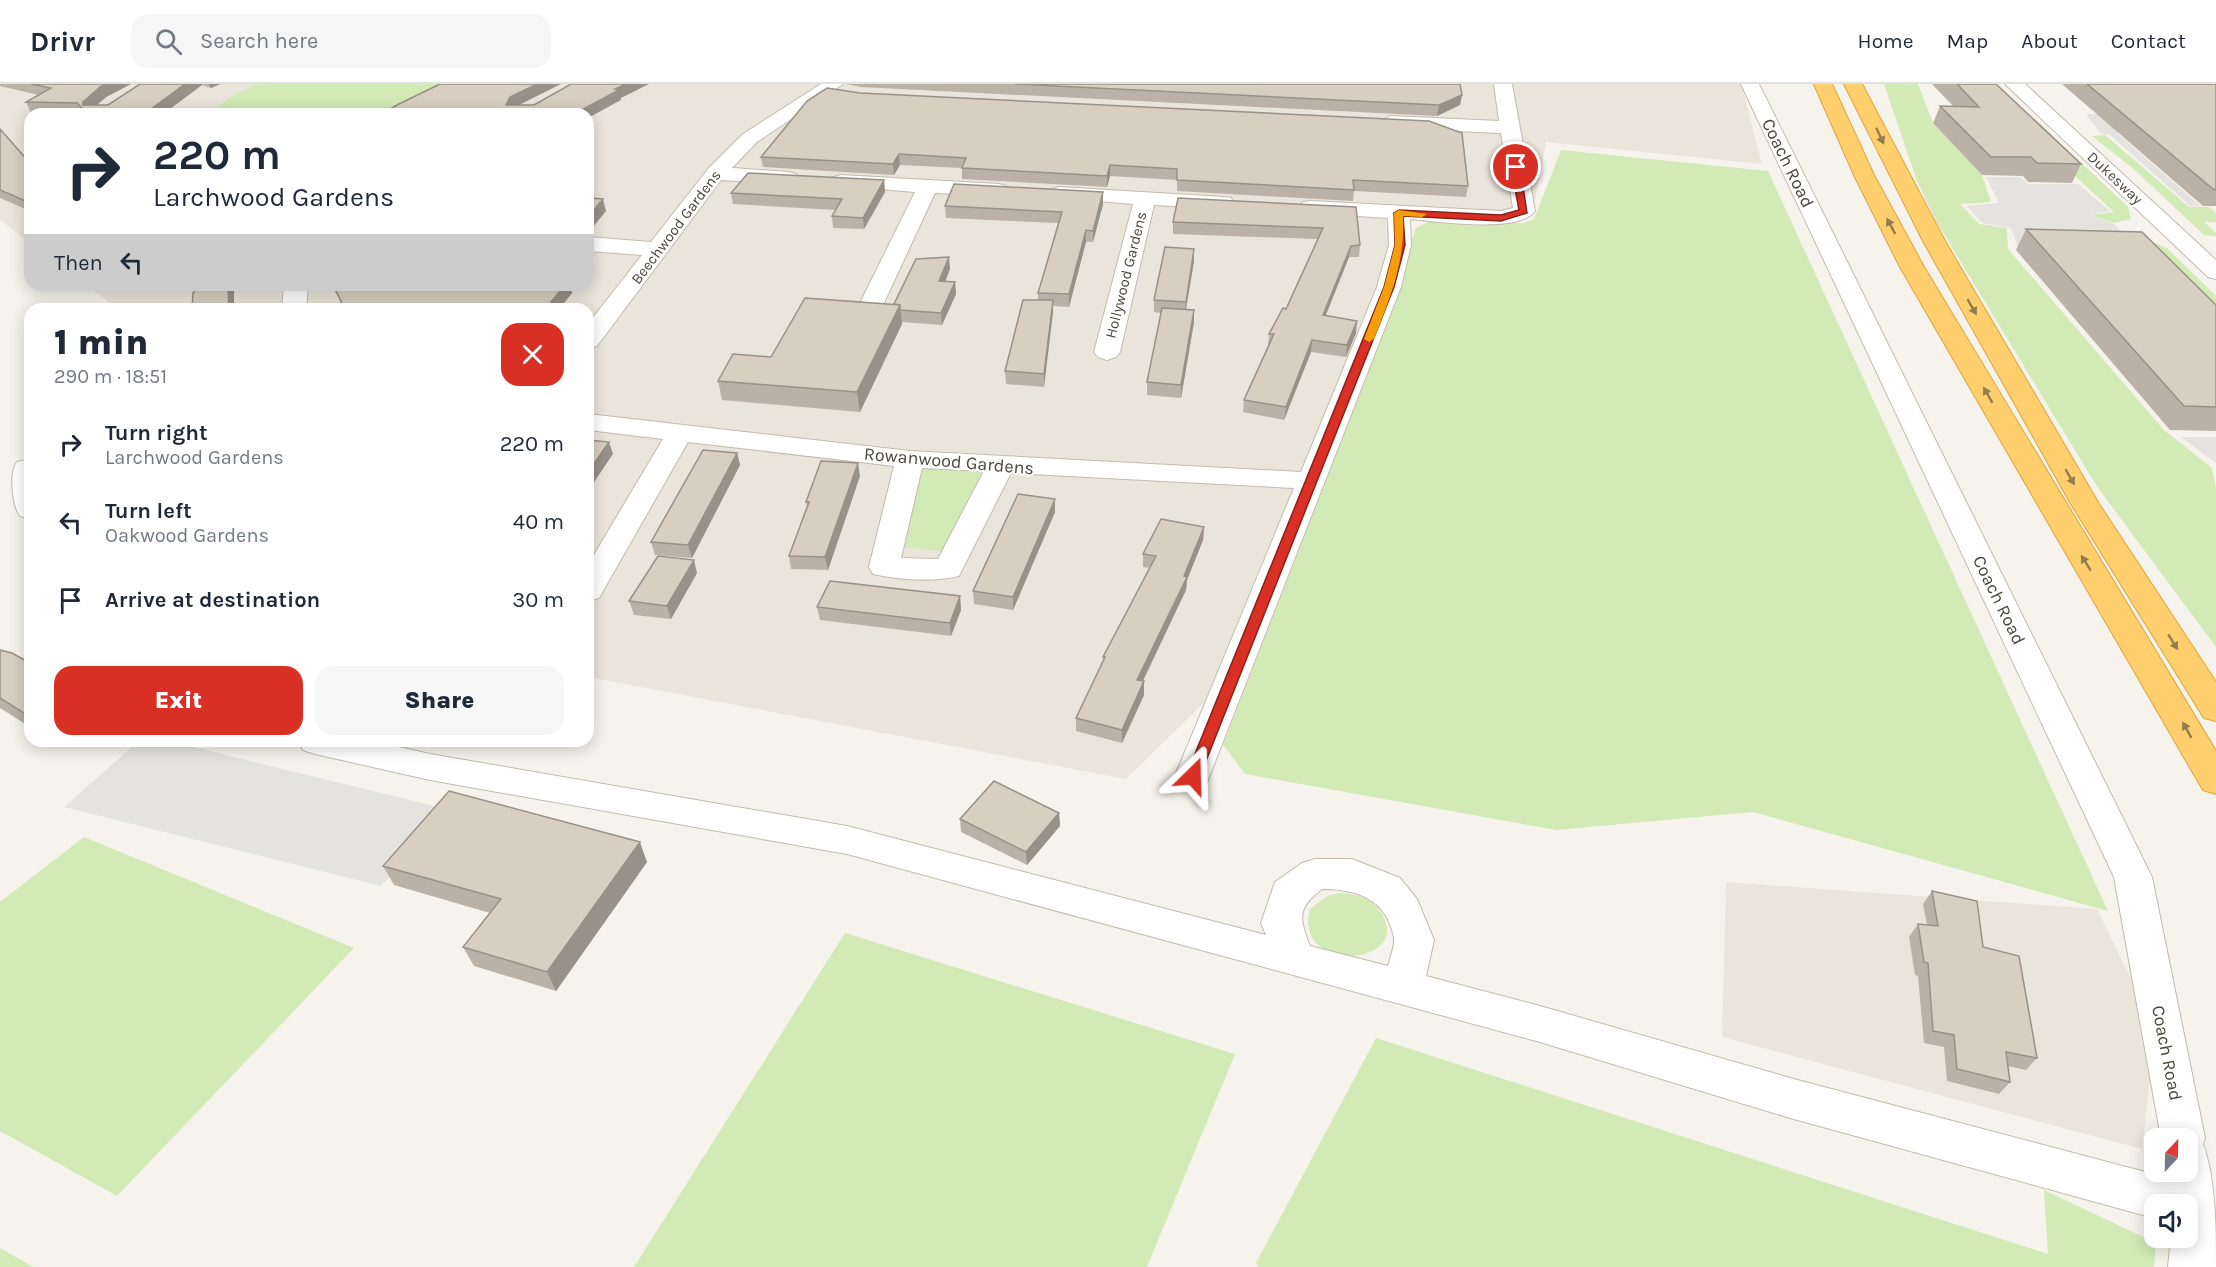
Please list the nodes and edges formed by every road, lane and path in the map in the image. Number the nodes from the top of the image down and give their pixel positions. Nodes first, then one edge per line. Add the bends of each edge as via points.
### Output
1 (1503, 84) edge
2 (1750, 84) edge
3 (1853, 84) edge
4 (2014, 84) edge
5 (1823, 86) edge
6 (837, 89) edge
7 (1365, 120) edge
8 (1508, 127) junction
9 (715, 173) junction
10 (928, 186) junction
11 (1019, 191) edge
12 (1042, 192) edge
13 (1145, 198) junction
14 (1247, 204) edge
15 (1293, 206) edge
16 (1399, 213) junction
17 (594, 244) edge
18 (658, 249) junction
19 (2216, 272) edge
20 (870, 307) edge
21 (594, 333) edge
22 (1107, 352) dead end
23 (594, 423) edge
24 (679, 434) junction
25 (910, 459) junction
26 (1001, 466) junction
27 (1312, 481) junction
28 (594, 581) edge
29 (2216, 709) edge
30 (342, 747) edge
31 (1193, 776) dead end
32 (2216, 781) edge
33 (1296, 961) junction
34 (1403, 989) junction
35 (2181, 1128) edge
36 (2145, 1194) edge
37 (2191, 1248) edge
38 (2192, 1267) edge

1 - 8 street
2 - 35 street, Coach Road via 2133,877
3 -> 29 highway via 1934,241 2085,504
4 - 19 street, Dukesway
32 -> 5 highway via 1912,267
6 - 9 street, Beechwood Gardens via 750,138
7 - 8 street
8 - 16 street via 1524,211 1501,218
9 - 10 street
9 - 18 street, Beechwood Gardens
10 - 11 street
10 - 20 street
12 - 13 street
13 - 14 street
13 - 22 street, Hollywood Gardens
15 - 16 street
16 - 27 street via 1400,245 1389,287
17 - 18 street
18 - 21 street, Beechwood Gardens
23 - 24 street, Rowanwood Gardens
24 - 25 street, Rowanwood Gardens
24 - 28 street
25 - 26 street, Rowanwood Gardens
25 - 26 street via 884,567 948,569
26 - 27 street, Rowanwood Gardens
27 - 31 street
30 - 33 street via 430,767 847,840
33 - 34 street
33 - 34 street via 1281,922 1288,893 1315,874 1352,874 1386,889 1403,910 1414,940
34 - 36 street
37 - 38 street

